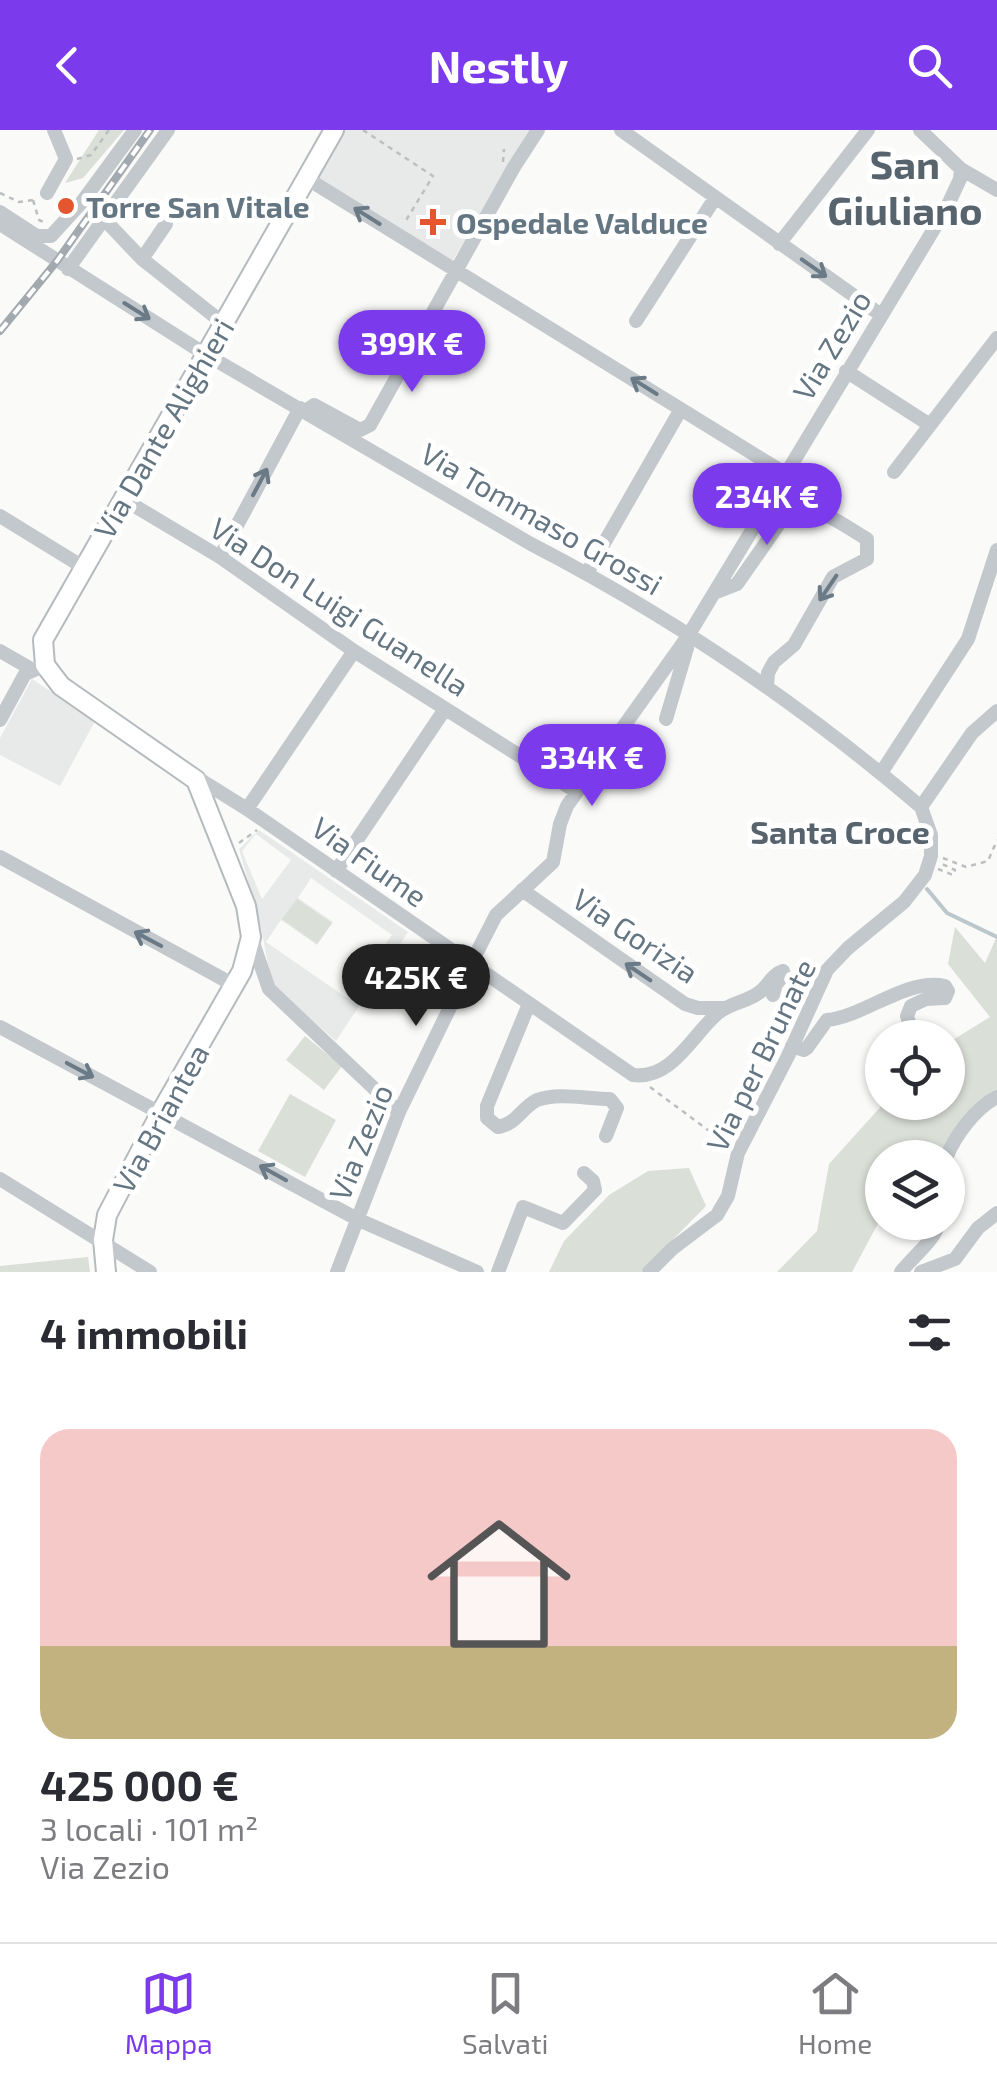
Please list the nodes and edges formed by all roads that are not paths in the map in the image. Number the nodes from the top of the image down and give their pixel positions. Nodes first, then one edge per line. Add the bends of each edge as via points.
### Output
1 (54, 130) edge
2 (136, 130) edge
3 (168, 130) edge
4 (334, 130) edge
5 (538, 130) edge
6 (620, 130) edge
7 (868, 130) edge
8 (920, 130) edge
9 (937, 135) edge
10 (961, 169) junction
11 (306, 178) junction
12 (997, 190) edge
13 (47, 192) dead end
14 (715, 198) junction
15 (0, 212) edge
16 (104, 218) junction
17 (0, 224) edge
18 (166, 224) dead end
19 (779, 244) junction
20 (142, 258) junction
21 (68, 269) junction
22 (456, 270) junction
23 (882, 315) junction
24 (636, 321) dead end
25 (223, 323) junction
26 (997, 338) edge
27 (205, 354) junction
28 (846, 372) junction
29 (302, 409) junction
30 (682, 409) junction
31 (930, 425) junction
32 (894, 472) dead end
33 (786, 474) junction
34 (123, 500) junction
35 (0, 516) edge
36 (997, 550) edge
37 (220, 557) junction
38 (83, 568) junction
39 (587, 573) junction
40 (714, 592) junction
41 (690, 637) junction
42 (0, 650) edge
43 (354, 650) junction
44 (39, 667) junction
45 (767, 686) junction
46 (445, 708) junction
47 (997, 711) edge
48 (666, 719) dead end
49 (0, 720) edge
50 (881, 773) junction
51 (191, 774) junction
52 (577, 792) junction
53 (242, 805) junction
54 (207, 806) junction
55 (921, 808) junction
56 (0, 857) edge
57 (336, 871) junction
58 (522, 890) junction
59 (251, 937) junction
60 (472, 966) junction
61 (238, 978) junction
62 (269, 989) junction
63 (773, 995) dead end
64 (529, 1004) junction
65 (725, 1008) junction
66 (908, 1020) edge
67 (0, 1028) edge
68 (792, 1046) junction
69 (632, 1074) joint
70 (997, 1097) edge
71 (161, 1112) junction
72 (399, 1112) junction
73 (606, 1136) dead end
74 (955, 1140) edge
75 (584, 1173) dead end
76 (0, 1179) edge
77 (997, 1213) edge
78 (359, 1220) junction
79 (103, 1240) junction
80 (930, 1240) edge
81 (106, 1272) edge
82 (150, 1272) edge
83 (337, 1272) edge
84 (476, 1272) edge
85 (498, 1272) edge
86 (649, 1272) edge
87 (901, 1272) edge
88 (921, 1272) edge

1 - 13 street via 66,159
2 - 15 street via 49,238
3 - 16 street
4 - 11 main road, Via Dante Alighieri
5 - 22 street
6 - 14 street
7 - 19 street
8 - 9 street
9 - 10 street
10 - 12 street
10 - 23 street, Via Zezio via 946,209
22 -> 11 street
11 - 25 main road, Via Dante Alighieri
14 - 19 street
14 - 24 street
16 - 20 street
16 - 21 street
17 - 21 street, Via Tommaso Grossi
18 - 20 street
19 -> 23 street
20 - 25 street
21 -> 27 street, Via Tommaso Grossi
22 - 29 street via 370,426 360,430 314,405
30 -> 22 street
23 - 28 street, Via Zezio
25 - 27 main road, Via Dante Alighieri
26 - 31 street
27 - 29 street, Via Tommaso Grossi
27 - 34 main road, Via Dante Alighieri
28 - 31 street
28 - 33 street, Via Zezio
37 -> 29 street
29 - 39 street, Via Tommaso Grossi
30 - 33 street
30 - 39 street
31 - 32 street
33 - 40 street, Via Zezio
34 - 37 street, Via Don Luigi Guanella
34 - 38 main road, Via Dante Alighieri
35 - 38 street
36 - 50 street via 968,639
37 - 43 street, Via Don Luigi Guanella
38 - 44 main road, Via Dante Alighieri via 43,640
39 - 41 street, Via Tommaso Grossi
40 - 41 street, Via Zezio
40 -> 45 street via 738,584 788,511 818,511 867,540 869,552 833,577 794,644 774,662
41 - 45 street, Via Tommaso Grossi
41 - 48 street
41 - 52 street, Via Zezio
42 - 44 street
43 - 46 street, Via Don Luigi Guanella
43 - 53 street
44 - 49 street, Via Dante Alighieri via 22,678
44 - 51 main road
45 - 50 street, Via Tommaso Grossi
46 - 52 street, Via Don Luigi Guanella
46 - 57 street
47 - 55 street via 972,733
50 - 55 street, Via Tommaso Grossi
51 - 53 street, Via Fiume
51 - 54 main road
52 - 58 street, Via Zezio via 562,819 553,862
53 - 54 street
53 - 57 street, Via Fiume
54 - 59 main road via 249,915
55 - 68 street, Via per Brunate via 930,835 925,874 904,902 827,970
61 -> 56 street
57 - 60 street, Via Fiume
58 - 60 street, Via Zezio via 496,915
65 -> 58 street, Via Gorizia via 685,1004
59 - 61 main road, Via Briantea
59 - 62 street
60 - 64 street, Via Fiume
60 - 72 street, Via Zezio
61 - 62 street
61 - 71 main road, Via Briantea
62 - 72 street
63 - 65 street, Via Gorizia via 783,971 758,994
64 - 69 street, Via Fiume
64 - 73 street via 486,1106 487,1118 510,1125 538,1100 555,1096 610,1099 617,1108
65 - 69 street, Via Gorizia via 658,1072
66 - 68 street via 911,1006 945,998 945,986 921,987 827,1020 807,1048
67 -> 71 street
68 - 86 street, Via per Brunate via 738,1152 717,1215
70 - 74 street
78 -> 71 street
71 - 79 main road, Via Briantea via 107,1215
72 - 78 street, Via Zezio
75 - 85 street via 594,1190 564,1224 523,1207
76 - 79 street
77 - 88 street via 955,1259
78 - 83 street, Via Zezio
78 - 84 street
79 - 81 main road, Via Briantea
79 - 82 street
80 - 87 street

